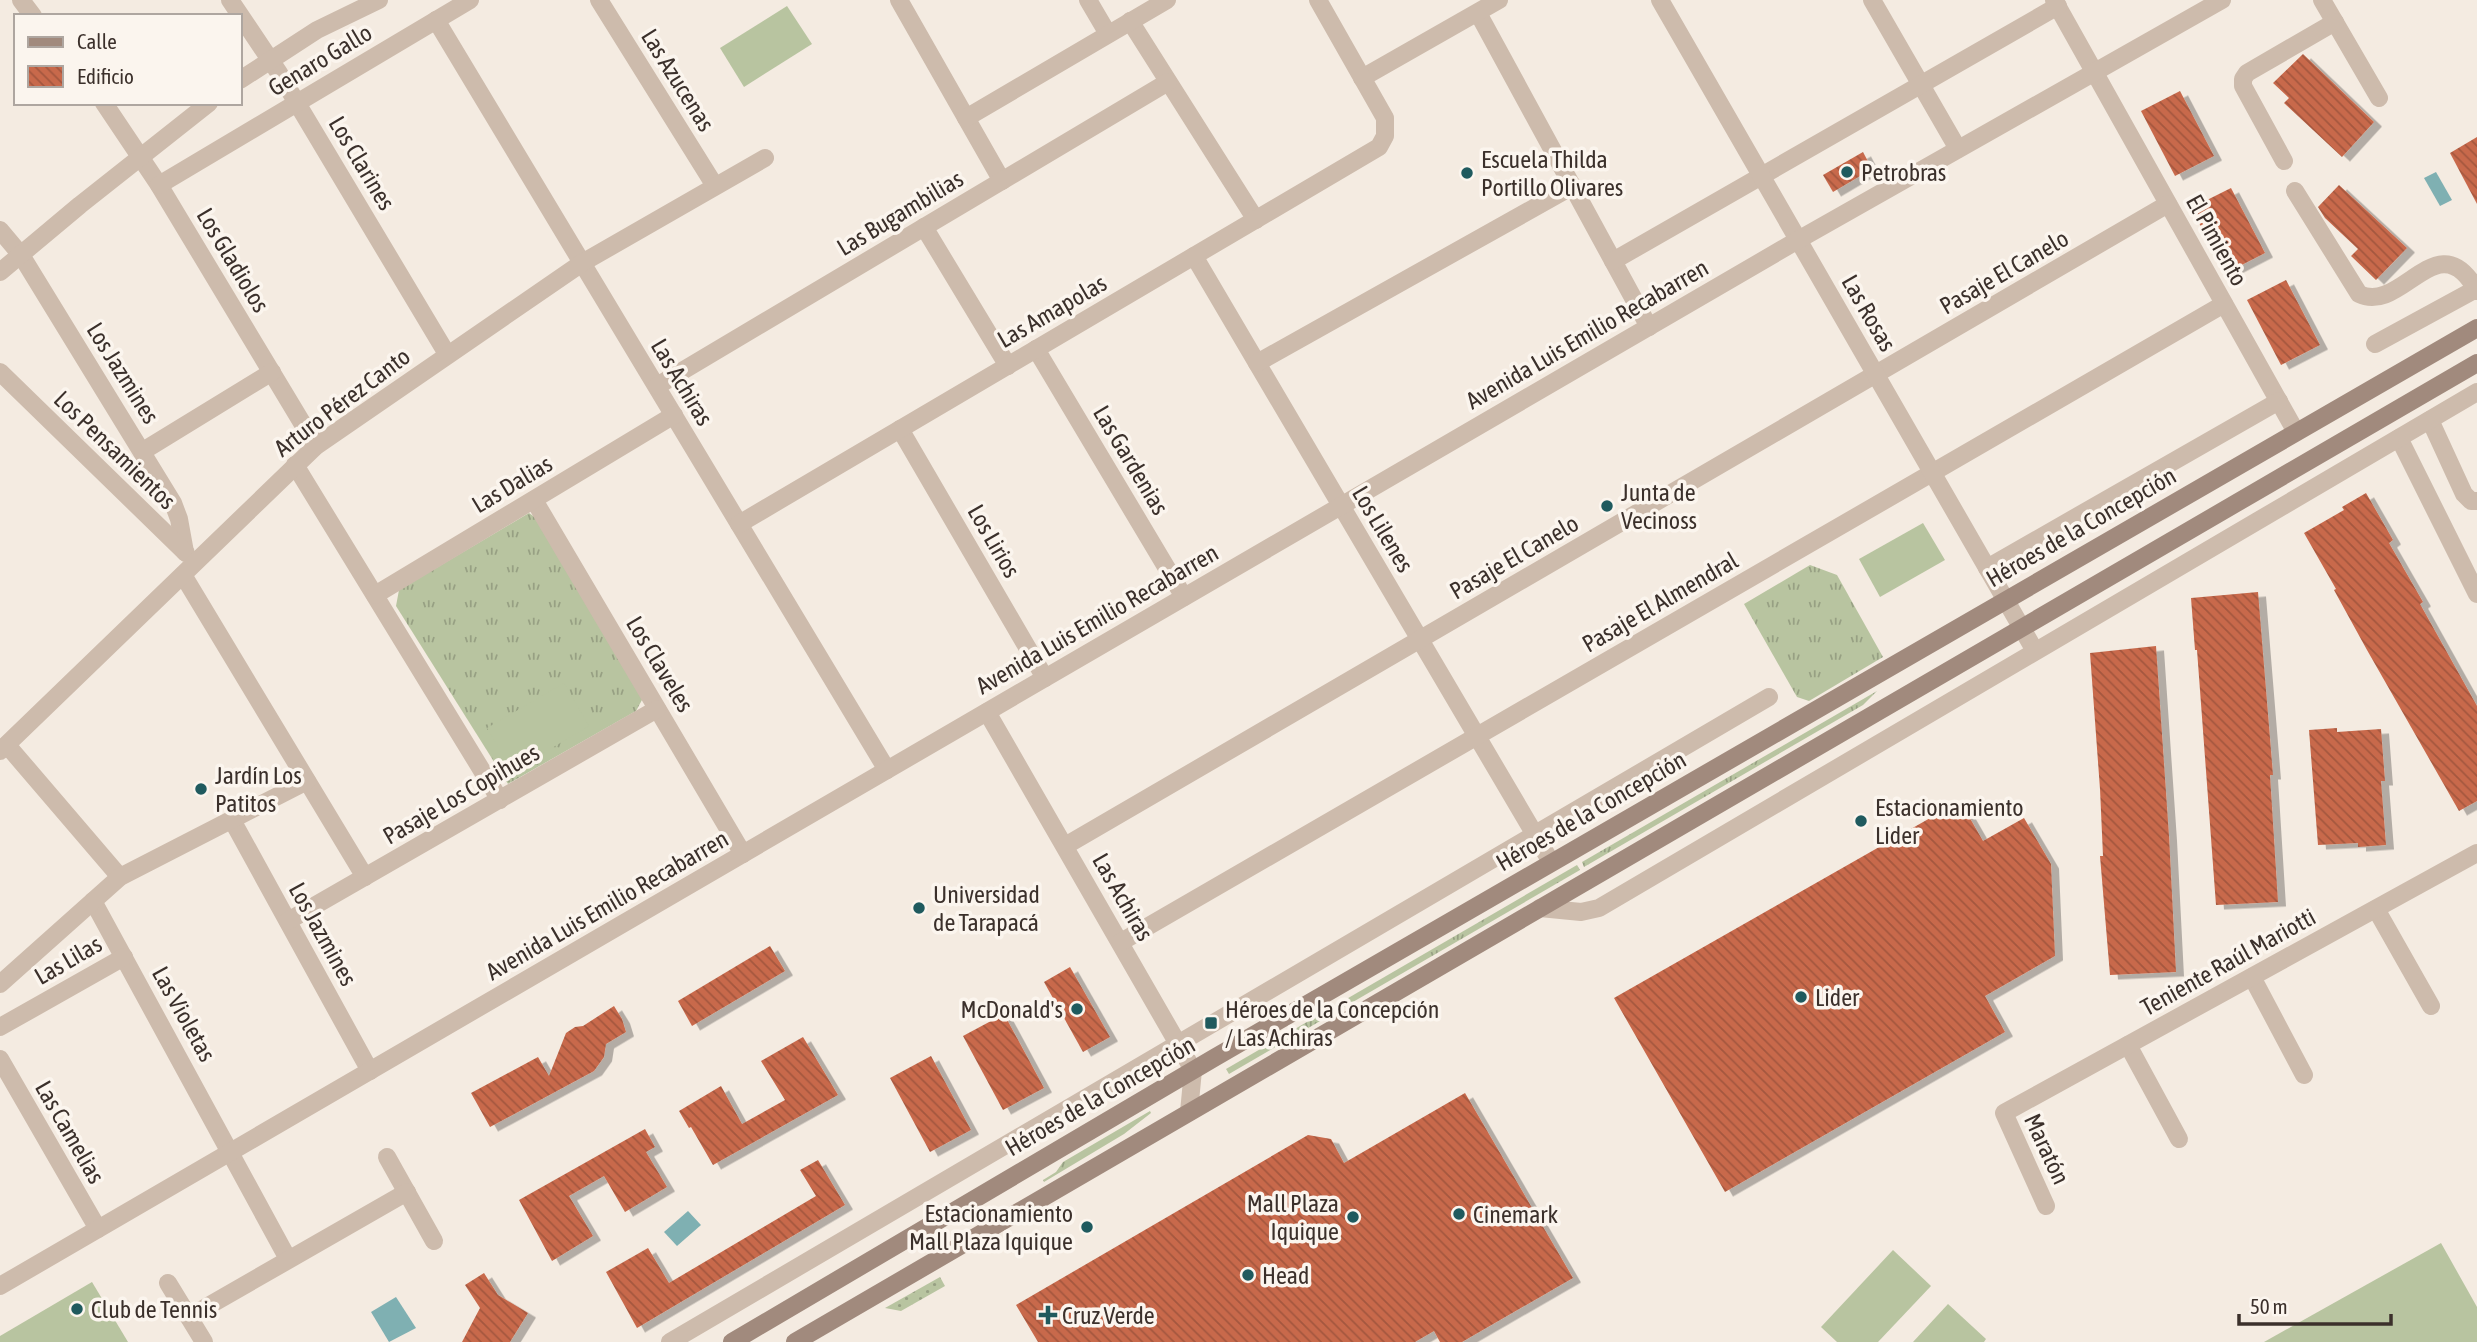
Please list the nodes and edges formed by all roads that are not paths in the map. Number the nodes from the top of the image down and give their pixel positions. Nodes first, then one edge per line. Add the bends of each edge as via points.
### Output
1 (20, 0) edge
2 (379, 0) edge
3 (470, 0) edge
4 (599, 0) edge
5 (899, 0) edge
6 (1088, 0) edge
7 (1167, 0) edge
8 (1318, 0) edge
9 (1499, 0) edge
10 (1660, 0) edge
11 (1872, 0) edge
12 (2221, 0) edge
13 (2322, 0) edge
14 (2056, 3) edge
15 (1478, 13) junction
16 (31, 14) edge
17 (242, 17) edge
18 (436, 20) junction
19 (1130, 21) junction
20 (2335, 22) junction
21 (1108, 34) junction
22 (271, 59) junction
23 (2094, 72) junction
24 (1362, 78) junction
25 (242, 79) edge
26 (1168, 82) junction
27 (1921, 84) junction
28 (2379, 98) dead end
29 (297, 103) junction
30 (105, 105) edge
31 (206, 105) edge
32 (966, 118) junction
33 (1958, 149) junction
34 (141, 156) junction
35 (765, 158) dead end
36 (2284, 161) dead end
37 (1761, 176) junction
38 (1002, 181) junction
39 (159, 185) junction
40 (715, 186) junction
41 (1573, 187) junction
42 (2295, 191) dead end
43 (2168, 204) junction
44 (1255, 220) junction
45 (925, 227) junction
46 (0, 230) edge
47 (1798, 240) junction
48 (20, 255) junction
49 (1194, 256) junction
50 (1613, 261) junction
51 (582, 263) junction
52 (0, 272) edge
53 (2476, 290) edge
54 (2224, 304) junction
55 (1649, 327) junction
56 (2477, 328) edge
57 (2375, 344) dead end
58 (1036, 349) junction
59 (447, 354) junction
60 (1257, 363) junction
61 (2477, 363) edge
62 (1008, 366) junction
63 (0, 372) edge
64 (272, 372) junction
65 (1875, 374) junction
66 (657, 386) junction
67 (2477, 393) edge
68 (2279, 401) junction
69 (674, 415) junction
70 (2430, 419) junction
71 (900, 429) junction
72 (2296, 432) junction
73 (2399, 438) junction
74 (316, 446) junction
75 (143, 451) junction
76 (295, 465) junction
77 (1932, 473) junction
78 (534, 500) junction
79 (2477, 501) edge
80 (1341, 506) junction
81 (739, 524) junction
82 (188, 563) junction
83 (1987, 568) junction
84 (2477, 594) edge
85 (375, 595) junction
86 (1184, 597) junction
87 (2005, 599) junction
88 (2022, 628) junction
89 (1420, 640) junction
90 (2035, 651) junction
91 (1045, 678) junction
92 (1769, 697) dead end
93 (657, 709) junction
94 (987, 712) junction
95 (1477, 736) junction
96 (3, 748) edge
97 (887, 770) junction
98 (307, 781) junction
99 (500, 800) junction
100 (232, 820) junction
101 (1535, 834) junction
102 (1065, 846) junction
103 (2477, 853) edge
104 (743, 854) junction
105 (1551, 862) junction
106 (120, 877) junction
107 (365, 877) junction
108 (93, 901) junction
109 (1540, 908) junction
110 (2376, 909) junction
111 (288, 921) junction
112 (1121, 943) junction
113 (124, 957) junction
114 (2252, 977) junction
115 (0, 984) edge
116 (2431, 1006) dead end
117 (0, 1027) edge
118 (1179, 1043) junction
119 (2128, 1045) junction
120 (0, 1059) edge
121 (1193, 1070) junction
122 (370, 1071) junction
123 (2304, 1075) dead end
124 (1189, 1112) junction
125 (2004, 1113) joint
126 (2179, 1139) dead end
127 (232, 1151) junction
128 (387, 1157) dead end
129 (407, 1192) junction
130 (2046, 1206) dead end
131 (98, 1229) junction
132 (434, 1241) dead end
133 (288, 1259) junction
134 (169, 1283) dead end
135 (0, 1286) edge
136 (189, 1317) junction
137 (204, 1342) edge
138 (670, 1342) edge
139 (732, 1342) edge
140 (795, 1342) edge

1 - 16 street
2 - 22 street, Genaro Gallo
3 - 18 street, Genaro Gallo
4 - 40 street, Las Azucenas
5 - 32 street
6 - 21 street
7 - 19 street
8 - 24 street
9 - 15 street
10 - 37 street, Las Rosas
11 - 27 street
12 - 23 street, Avenida Luis Emilio Recabarren
13 - 20 street
14 - 23 street, El Pimiento
14 - 27 street, Avenida Luis Emilio Recabarren
15 - 24 street
15 - 41 street
17 - 22 street, Los Clarines
18 - 29 street, Genaro Gallo
18 - 51 street, Las Achiras
19 - 21 street
19 - 26 street
20 - 28 street
20 - 36 street via 2243,79
21 - 32 street
22 - 25 street, Genaro Gallo
22 - 29 street, Los Clarines
23 - 33 street, Avenida Luis Emilio Recabarren
23 - 43 street, El Pimiento
24 - 44 street, Las Amapolas via 1385,118 1385,136 1373,151
26 - 38 street, Las Bugambilias
26 - 44 street
27 - 33 street
27 - 37 street, Avenida Luis Emilio Recabarren
29 - 39 street, Genaro Gallo
29 - 59 street, Los Clarines
30 - 34 street, Los Gladiolos
31 - 34 street
32 - 38 street
33 - 47 street, Avenida Luis Emilio Recabarren
34 - 39 street, Los Gladiolos
34 - 48 street
35 - 40 street, Arturo Pérez Canto
37 - 47 street, Las Rosas
37 - 50 street, Avenida Luis Emilio Recabarren
38 - 45 street, Las Bugambilias
39 - 64 street, Los Gladiolos
40 - 51 street, Arturo Pérez Canto
41 - 50 street
41 - 60 street
42 - 53 street via 2359,294 2368,299 2446,264 2464,271
43 - 54 street, El Pimiento
43 - 65 street, Pasaje El Canelo
44 - 49 street, Las Amapolas
45 - 62 street
45 - 66 street, Las Bugambilias
46 - 48 street, Los Jazmines
47 - 55 street, Avenida Luis Emilio Recabarren
47 - 65 street, Las Rosas
48 - 52 street
48 - 75 street, Los Jazmines
49 - 58 street, Las Amapolas
49 - 60 street, Los Lilenes
50 - 55 street
51 - 59 street, Arturo Pérez Canto
51 - 66 street, Las Achiras
53 - 57 street
54 - 68 street, El Pimiento
54 - 77 street, Pasaje El Almendral
55 - 80 street, Avenida Luis Emilio Recabarren
56 - 72 main road, Héroes de la Concepción
58 - 62 street, Las Amapolas
58 - 86 street, Las Gardenias
59 - 74 street, Arturo Pérez Canto
60 - 80 street, Los Lilenes
61 - 88 main road
62 - 71 street, Las Amapolas
63 - 82 street, Los Pensamientos
64 - 74 street, Los Gladiolos
64 - 75 street
65 - 77 street, Las Rosas
65 - 89 street, Pasaje El Canelo
66 - 69 street, Las Achiras
67 - 70 street
68 - 72 street, El Pimiento
68 - 83 street, Héroes de la Concepción
69 - 78 street, Las Dalias
69 - 81 street, Las Achiras
70 - 73 street
70 - 79 street via 2464,495
71 - 81 street, Las Amapolas
71 - 91 street, Los Lirios
72 - 87 main road, Héroes de la Concepción
73 - 84 street
73 - 90 street
74 - 76 street, Arturo Pérez Canto
75 - 82 street, Los Jazmines via 173,503
76 - 82 street, Arturo Pérez Canto
76 - 85 street
77 - 83 street, Las Rosas
77 - 95 street, Pasaje El Almendral
78 - 85 street, Las Dalias
78 - 93 street, Los Claveles
80 - 86 street, Avenida Luis Emilio Recabarren
80 - 89 street, Los Lilenes
81 - 97 street, Las Achiras
82 - 96 street, Arturo Pérez Canto
82 - 98 street, Los Jazmines
83 - 87 street, Las Rosas
85 - 99 street
86 - 91 street, Avenida Luis Emilio Recabarren
87 - 88 street, Las Rosas
87 - 105 main road, Héroes de la Concepción
88 - 90 street, Las Rosas
88 - 109 main road
89 - 95 street, Los Lilenes
89 - 102 street, Pasaje El Canelo
90 - 109 street via 1599,908 1581,912
91 - 94 street, Avenida Luis Emilio Recabarren
92 - 101 street, Héroes de la Concepción
93 - 99 street, Pasaje Los Copihues
93 - 104 street, Los Claveles
94 - 97 street, Avenida Luis Emilio Recabarren
94 - 102 street, Las Achiras
95 - 101 street, Los Lilenes
95 - 112 street, Pasaje El Almendral
96 - 106 street
97 - 104 street, Avenida Luis Emilio Recabarren
98 - 100 street
98 - 107 street, Los Jazmines
99 - 107 street, Pasaje Los Copihues
100 - 106 street
100 - 111 street, Los Jazmines
101 - 105 street, Los Lilenes
101 - 118 street, Héroes de la Concepción
102 - 112 street, Las Achiras
103 - 110 street, Teniente Raúl Mariotti
104 - 122 street, Avenida Luis Emilio Recabarren
105 - 121 main road, Héroes de la Concepción
106 - 108 street
107 - 111 street, Pasaje Los Copihues
108 - 113 street, Las Violetas
108 - 115 street
109 - 124 main road
110 - 114 street, Teniente Raúl Mariotti
110 - 116 street
111 - 122 street, Los Jazmines
112 - 118 street, Las Achiras
113 - 117 street, Las Lilas
113 - 127 street, Las Violetas
114 - 119 street, Teniente Raúl Mariotti
114 - 123 street
118 - 121 street, Las Achiras
118 - 138 street, Héroes de la Concepción
119 - 125 street, Teniente Raúl Mariotti
119 - 126 street
120 - 131 street, Las Camelias
121 - 124 street
121 - 139 main road, Héroes de la Concepción
122 - 127 street, Avenida Luis Emilio Recabarren
124 - 140 main road
125 - 130 street, Maratón
127 - 131 street, Avenida Luis Emilio Recabarren
127 - 133 street, Las Violetas
128 - 129 street
129 - 132 street
129 - 133 street
131 - 135 street, Avenida Luis Emilio Recabarren
133 - 136 street
134 - 136 street
136 - 137 street

